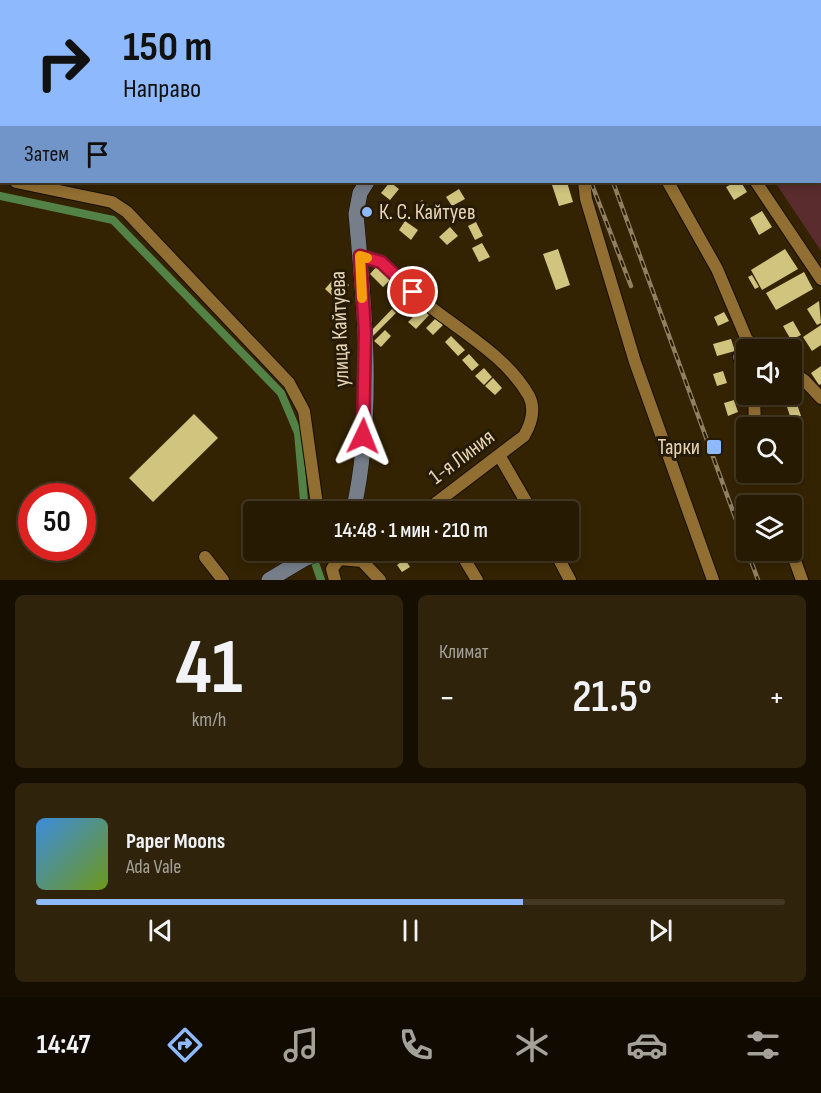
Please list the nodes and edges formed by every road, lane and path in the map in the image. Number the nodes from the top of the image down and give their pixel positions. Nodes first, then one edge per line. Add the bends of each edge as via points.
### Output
1 (21, 183) edge
2 (366, 183) edge
3 (584, 183) edge
4 (669, 183) edge
5 (757, 183) edge
6 (360, 256) junction
7 (821, 279) edge
8 (747, 339) edge
9 (802, 379) edge
10 (821, 398) edge
11 (499, 455) junction
12 (316, 501) edge
13 (356, 501) edge
14 (441, 501) edge
15 (526, 501) edge
16 (205, 557) dead end
17 (317, 561) edge
18 (362, 561) edge
19 (466, 561) edge
20 (560, 561) edge
21 (795, 561) edge
22 (223, 580) edge
23 (269, 580) edge
24 (380, 580) edge
25 (477, 580) edge
26 (570, 580) edge
27 (713, 580) edge
28 (802, 580) edge

1 - 12 street via 112,201 290,383 304,411
2 - 6 main road, улица Кайтуева via 356,214
3 - 27 street via 635,362
4 - 8 street via 717,268
5 - 7 street
6 - 11 street, 1-я Линия via 381,262 470,336 512,373 529,397 529,427 524,436
6 - 13 main road, улица Кайтуева via 366,378 362,475
9 - 10 street
11 - 14 street, 1-я Линия
11 - 15 street
16 - 22 street
17 - 23 main road
18 - 24 street
19 - 25 street
20 - 26 street
21 - 28 street

